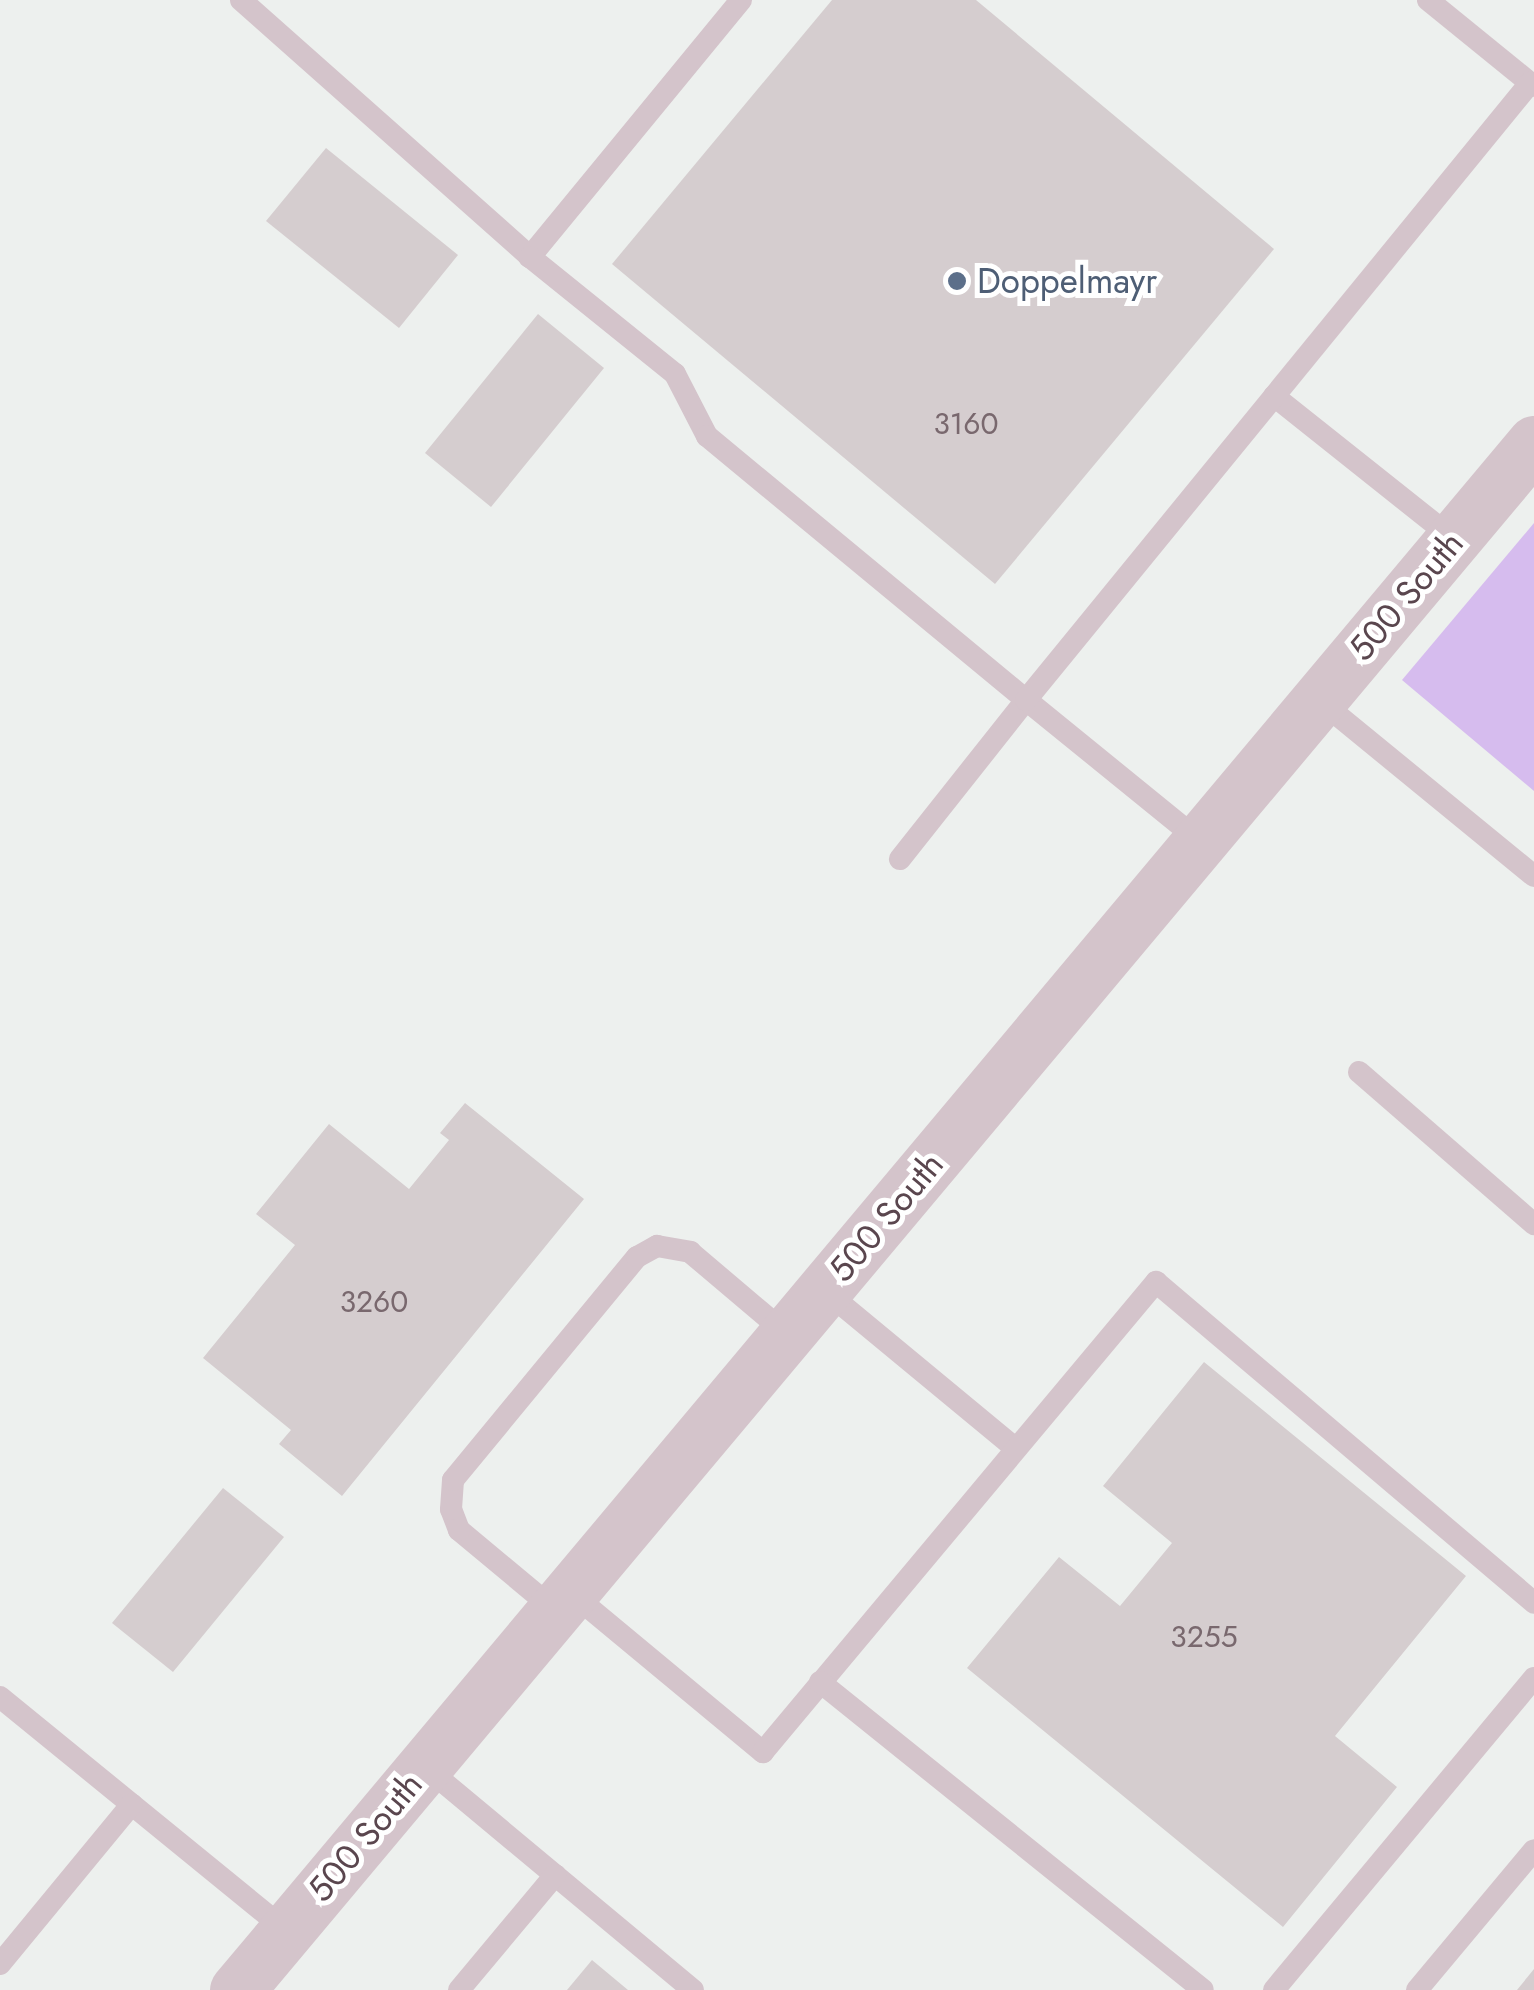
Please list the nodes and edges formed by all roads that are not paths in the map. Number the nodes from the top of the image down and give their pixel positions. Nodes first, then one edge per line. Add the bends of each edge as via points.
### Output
1 (241, 0) edge
2 (741, 0) edge
3 (1428, 0) edge
4 (1532, 84) edge
5 (530, 257) junction
6 (1274, 396) junction
7 (1534, 444) edge
8 (1454, 539) junction
9 (1026, 700) junction
10 (1319, 700) junction
11 (1201, 842) junction
12 (900, 859) dead end
13 (1534, 876) edge
14 (1359, 1072) dead end
15 (1534, 1224) edge
16 (824, 1290) junction
17 (787, 1334) junction
18 (1015, 1448) junction
19 (563, 1601) junction
20 (1534, 1604) edge
21 (1534, 1678) edge
22 (820, 1682) junction
23 (0, 1696) edge
24 (424, 1766) junction
25 (132, 1804) junction
26 (1534, 1850) edge
27 (555, 1875) junction
28 (287, 1931) junction
29 (0, 1964) edge
30 (237, 1990) edge
31 (460, 1990) edge
32 (693, 1990) edge
33 (1203, 1990) edge
34 (1274, 1990) edge
35 (1416, 1990) edge

1 - 5 lane
2 - 5 lane
3 - 4 lane
4 - 6 lane
5 - 9 lane via 675,374 706,436
6 - 8 lane
6 - 9 lane
7 - 8 street, 500 South
8 - 10 street, 500 South
9 - 11 lane
9 - 12 lane
10 - 11 street, 500 South
10 - 13 lane
11 - 16 street, 500 South
14 - 15 lane
16 - 17 street, 500 South
16 - 18 lane
17 - 19 street, 500 South
17 - 19 lane via 690,1252 657,1246 636,1257 453,1480 451,1509 459,1530
18 - 20 lane via 1156,1282
18 - 22 lane
19 - 22 lane via 762,1752
19 - 24 street, 500 South
21 - 34 lane
22 - 33 lane
23 - 25 lane
24 - 27 lane
24 - 28 street, 500 South
25 - 28 lane
25 - 29 lane
26 - 35 lane
27 - 31 lane
27 - 32 lane
28 - 30 street, 500 South

